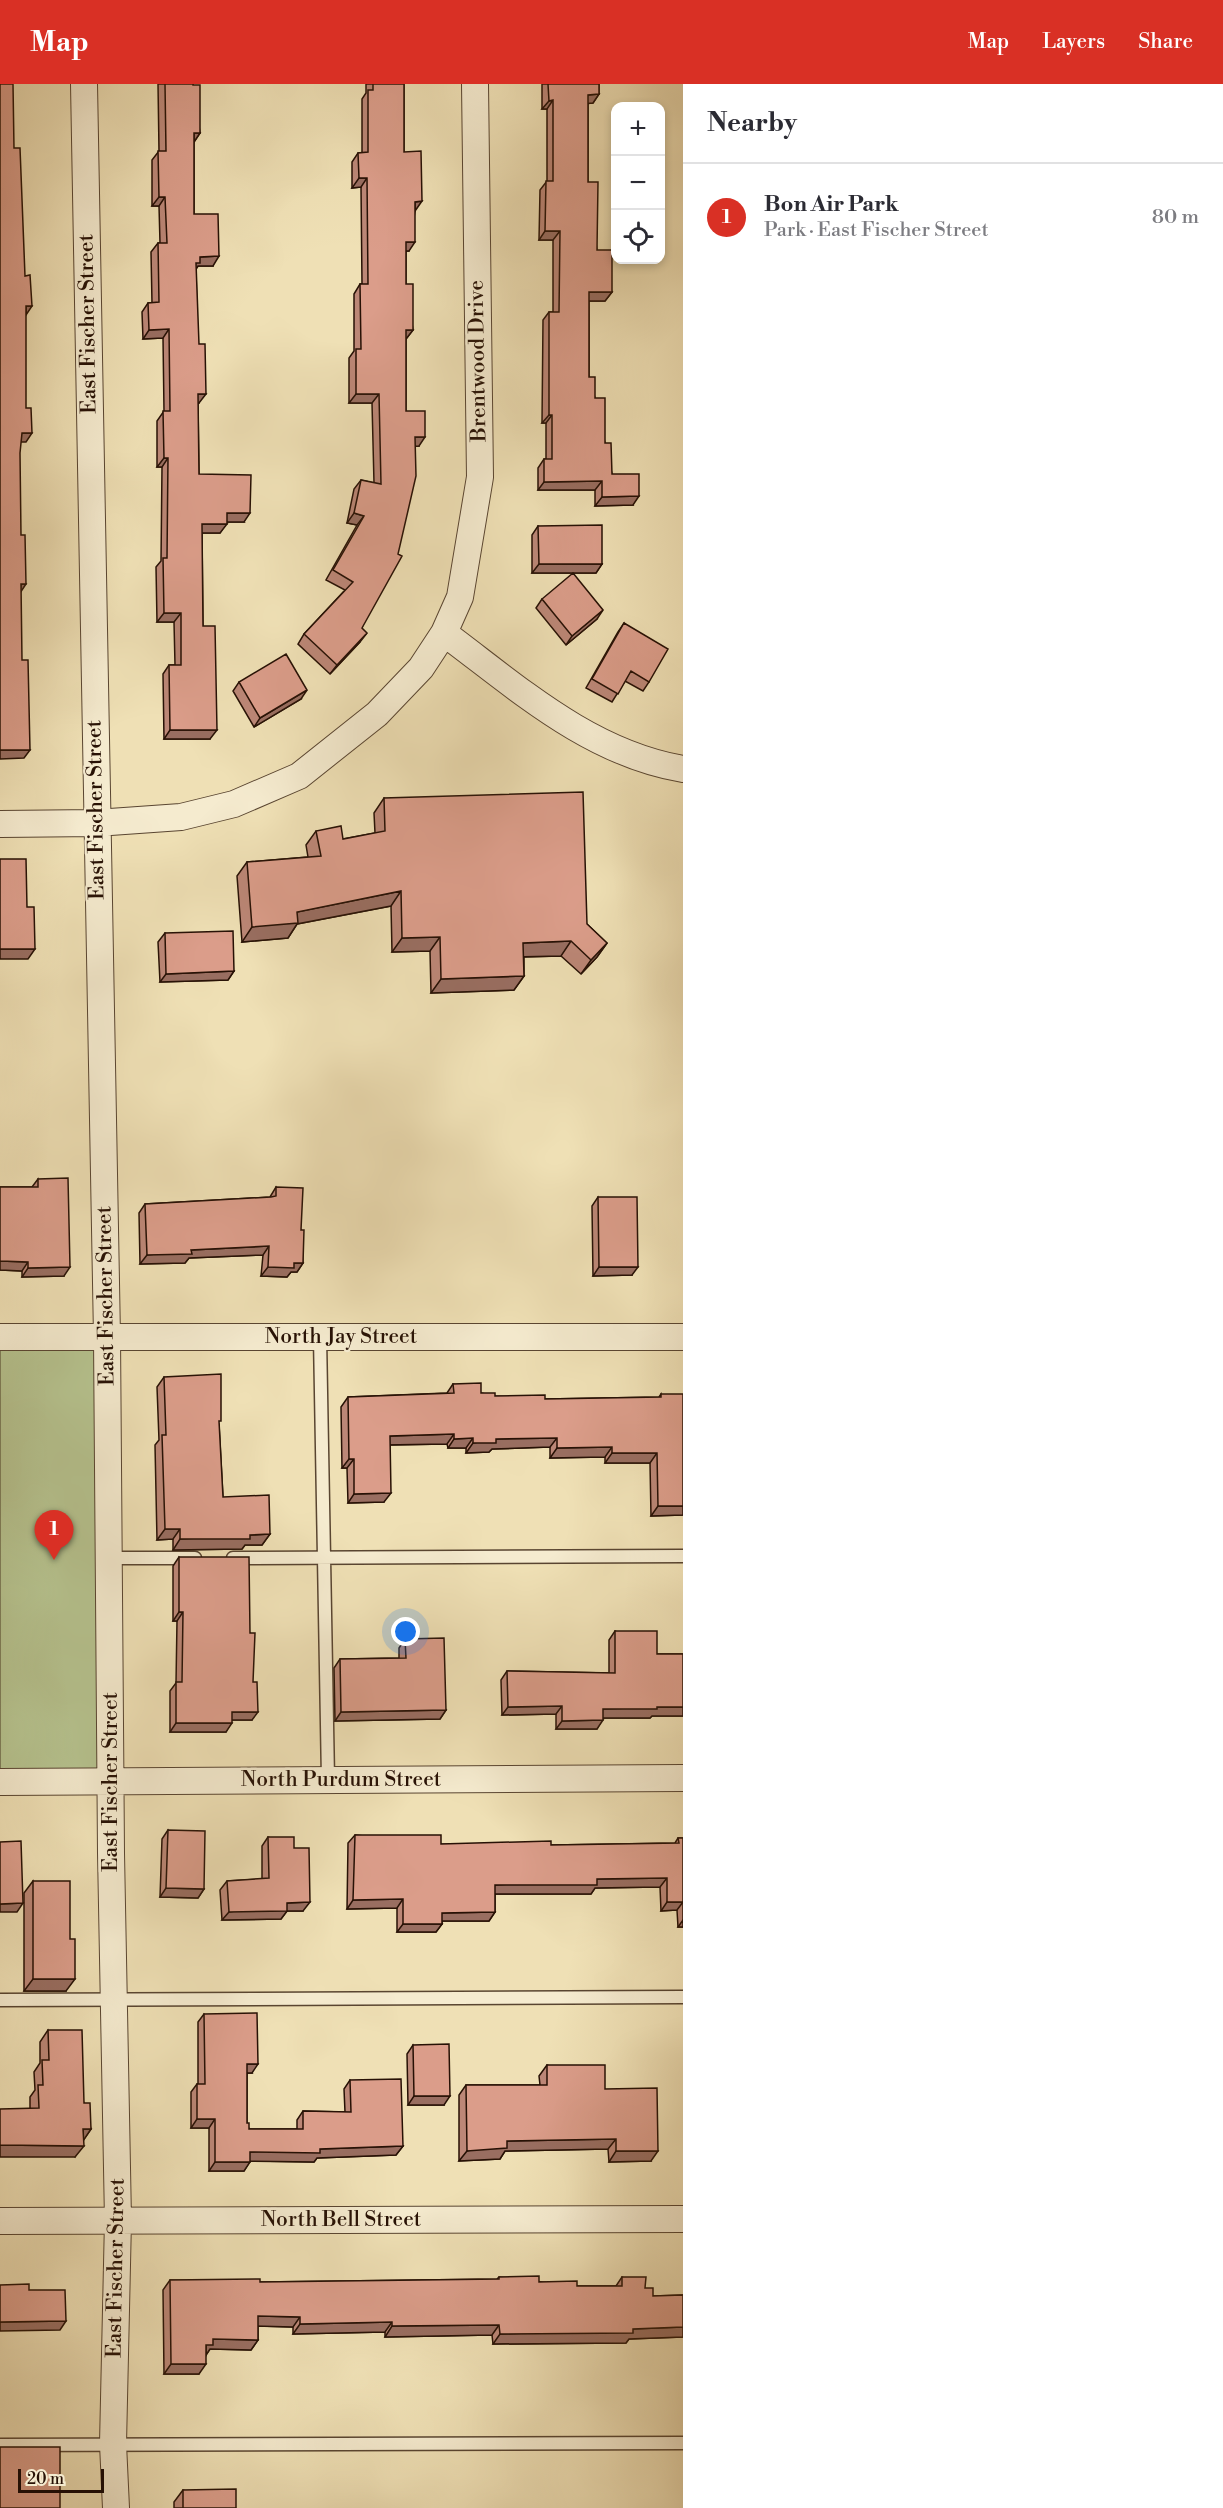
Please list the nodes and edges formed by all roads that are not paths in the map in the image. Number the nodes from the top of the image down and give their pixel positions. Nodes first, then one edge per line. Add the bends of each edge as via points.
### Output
1 (84, 84) edge
2 (475, 84) edge
3 (444, 633) junction
4 (683, 769) edge
5 (96, 823) junction
6 (0, 824) edge
7 (0, 1337) edge
8 (107, 1337) junction
9 (320, 1337) junction
10 (683, 1337) edge
11 (683, 1556) edge
12 (109, 1558) junction
13 (324, 1559) junction
14 (683, 1778) edge
15 (328, 1779) junction
16 (0, 1782) edge
17 (111, 1782) junction
18 (683, 1997) edge
19 (0, 2000) edge
20 (114, 2000) junction
21 (683, 2219) edge
22 (118, 2220) junction
23 (0, 2221) edge
24 (683, 2443) edge
25 (113, 2444) junction
26 (0, 2445) edge
27 (116, 2508) edge

1 - 5 street, East Fischer Street
2 - 3 street, Brentwood Drive via 480,477 460,597
3 - 4 street via 567,725 649,763
3 - 5 street, Brentwood Drive via 421,668 377,714 299,776 234,804 181,817
5 - 6 street, Brentwood Drive
5 - 8 street, East Fischer Street
7 - 8 street, North Jay Street
8 - 9 street, North Jay Street
8 - 12 street, East Fischer Street
9 - 10 street, North Jay Street
9 - 13 lane
11 - 13 lane
12 - 13 lane
12 - 17 street, East Fischer Street
13 - 15 lane
14 - 15 street, North Purdum Street
15 - 17 street, North Purdum Street
16 - 17 street, North Purdum Street
17 - 20 street, East Fischer Street
18 - 20 lane
19 - 20 lane
20 - 22 street, East Fischer Street
21 - 22 street, North Bell Street
22 - 23 street, North Bell Street
22 - 25 street, East Fischer Street
24 - 25 lane
25 - 26 lane
25 - 27 street, East Fischer Street

